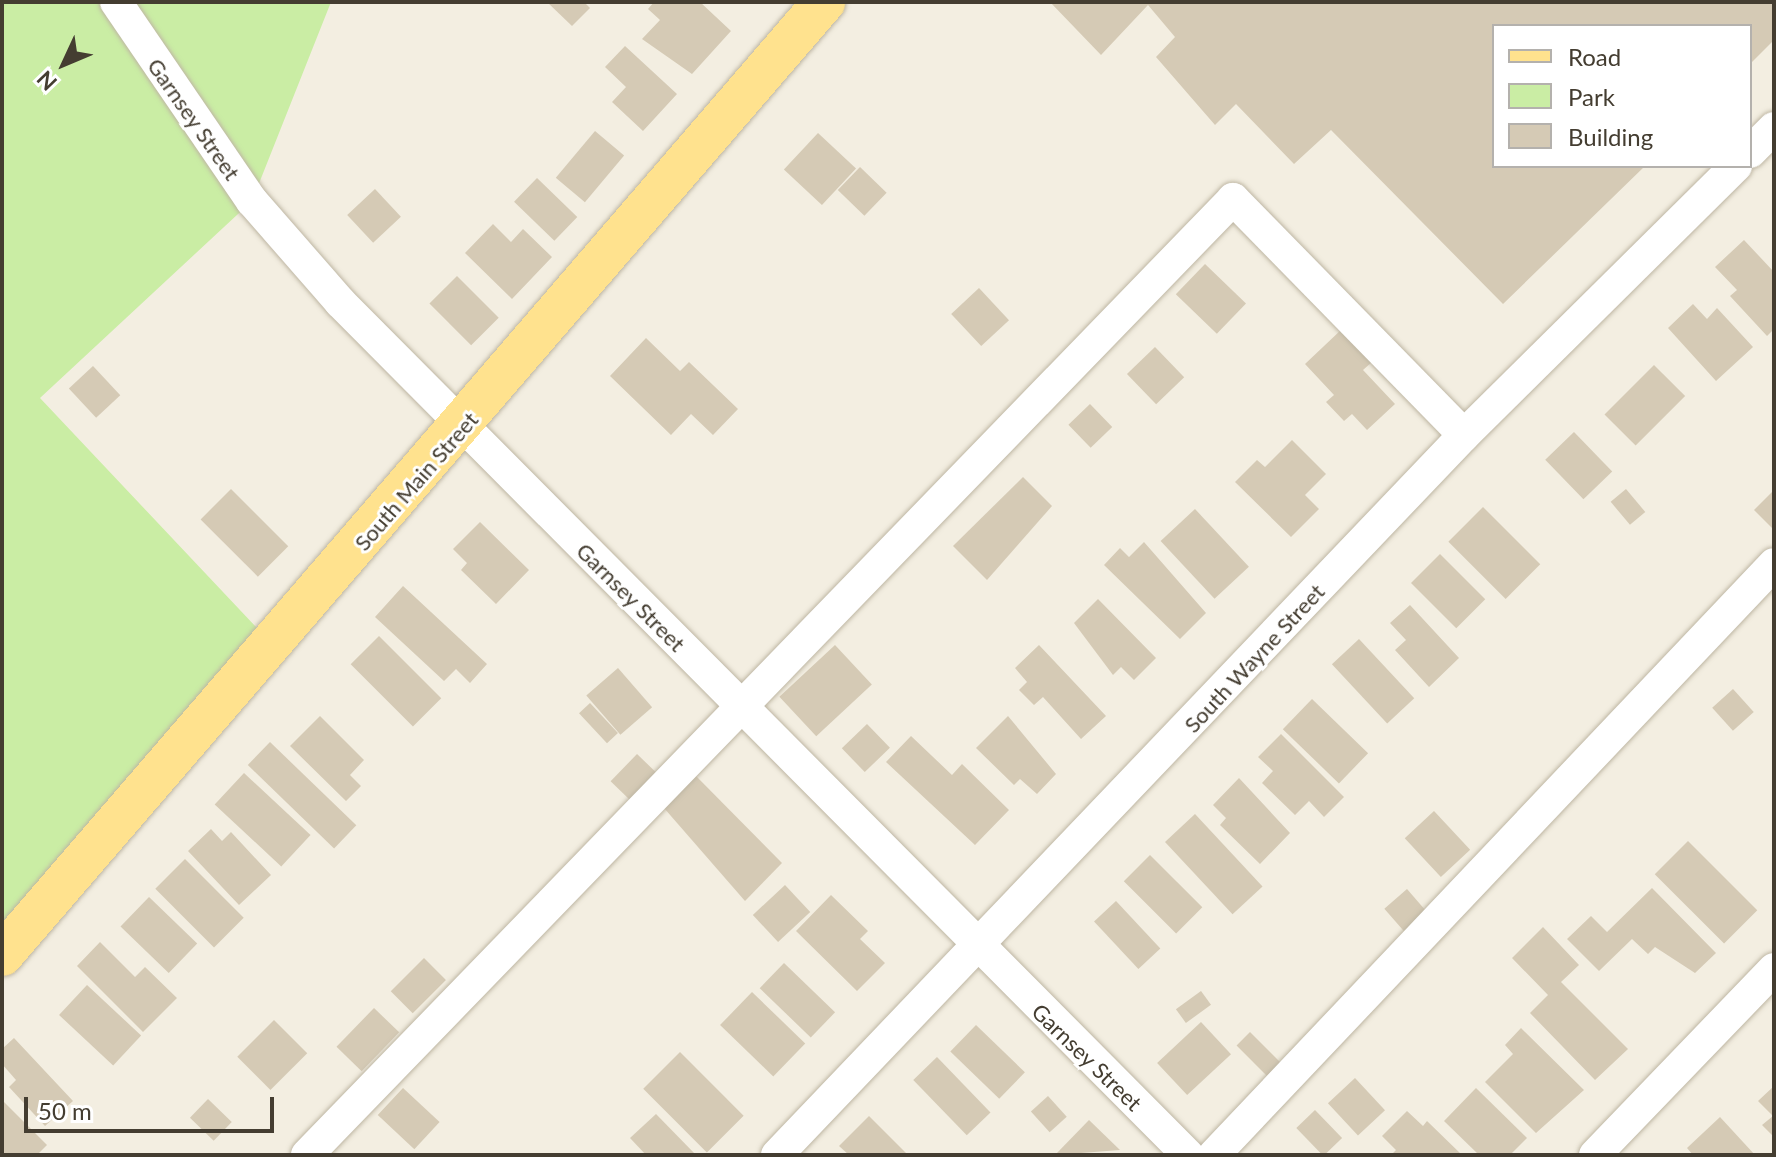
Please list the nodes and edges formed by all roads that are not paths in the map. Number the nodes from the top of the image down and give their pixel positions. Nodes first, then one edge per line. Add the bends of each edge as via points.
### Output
1 (116, 2) edge
2 (824, 2) edge
3 (1774, 128) edge
4 (1752, 150) edge
5 (1734, 168) edge
6 (463, 428) junction
7 (1464, 435) junction
8 (1774, 564) edge
9 (741, 708) junction
10 (978, 950) junction
11 (2, 955) edge
12 (1774, 969) edge
13 (307, 1155) edge
14 (777, 1155) edge
15 (1188, 1155) edge
16 (1214, 1155) edge
17 (1595, 1155) edge

1 - 6 street, Garnsey Street via 252,201
2 - 6 main road, South Main Street
3 - 4 street
5 - 7 street, South Wayne Street
6 - 9 street, Garnsey Street
6 - 11 main road, South Main Street
7 - 9 street via 1233,199
7 - 10 street, South Wayne Street
8 - 16 street
9 - 10 street, Garnsey Street
9 - 13 street
10 - 14 street, South Wayne Street
10 - 15 street, Garnsey Street
12 - 17 street

